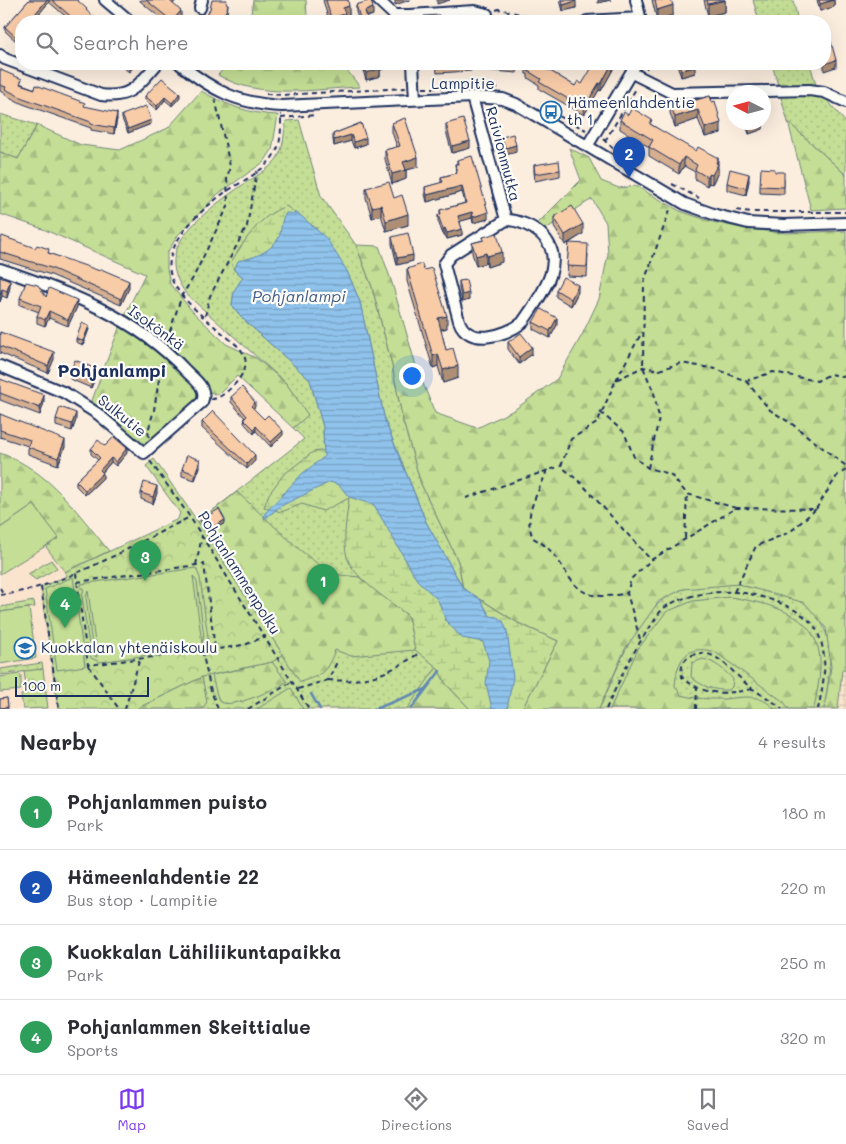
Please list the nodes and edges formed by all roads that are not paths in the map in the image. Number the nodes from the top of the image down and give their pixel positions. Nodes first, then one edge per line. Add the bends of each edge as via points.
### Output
1 (106, 0) edge
2 (378, 0) edge
3 (636, 0) edge
4 (487, 14) road end
5 (123, 15) edge
6 (394, 15) edge
7 (438, 15) edge
8 (640, 15) edge
9 (0, 55) edge
10 (15, 62) edge
11 (35, 70) edge
12 (152, 70) edge
13 (188, 70) edge
14 (413, 70) edge
15 (633, 70) edge
16 (635, 70) edge
17 (472, 97) junction
18 (415, 99) junction
19 (846, 102) edge
20 (588, 145) junction
21 (506, 220) junction
22 (846, 223) edge
23 (0, 269) edge
24 (0, 366) edge
25 (147, 450) joint

1 - 5 street
2 - 6 street
3 - 8 street
4 - 7 street via 475,11
9 - 10 street
11 - 12 street via 114,97 135,88
13 - 18 street, Lampitie via 226,95 256,105 282,101
14 - 18 street
15 - 20 street
16 - 19 street via 642,80 672,93 809,90 824,92
17 - 18 street, Lampitie
17 - 20 street, Lampitie via 502,99 516,104
17 - 21 street, Raivionmutka
20 - 22 street, Lampitie via 673,197 716,216 748,223 784,225
21 - 21 street, Raivionmutka via 515,220 543,236 553,253 550,278 516,328 486,336 471,336 461,329 444,264 451,255
23 - 25 street, Isokönkä via 94,304 135,328 176,360 203,389 202,402
24 - 25 street, Sulkutie via 65,392

